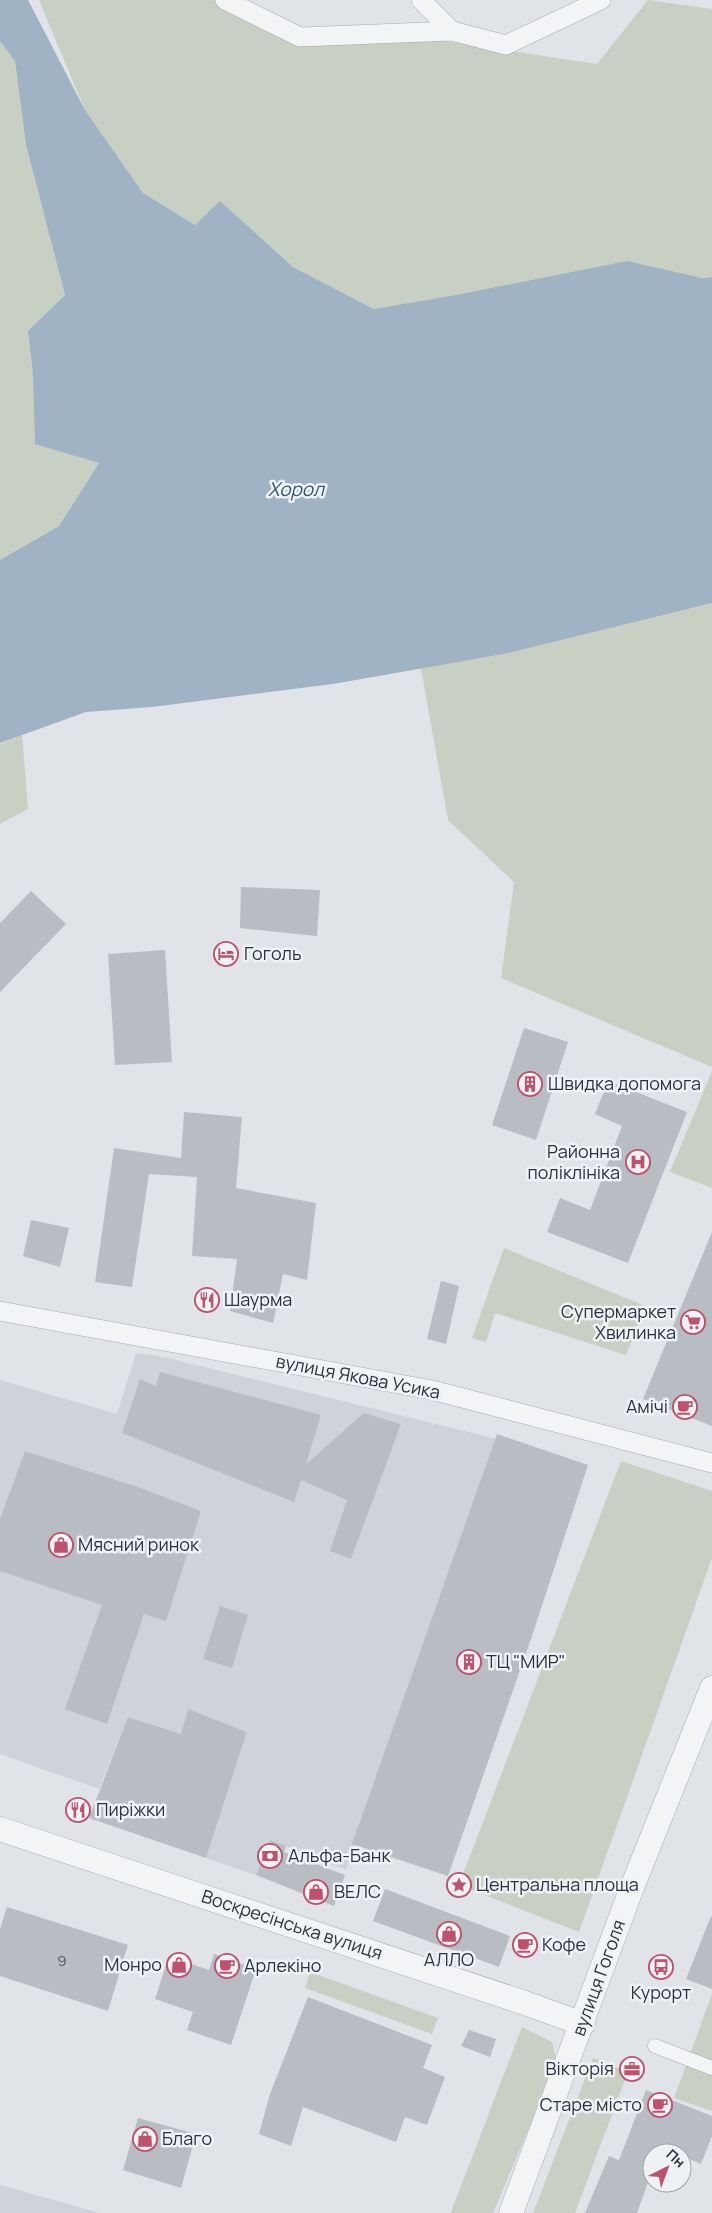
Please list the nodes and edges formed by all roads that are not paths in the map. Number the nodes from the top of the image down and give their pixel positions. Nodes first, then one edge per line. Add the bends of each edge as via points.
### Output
1 (225, 0) edge
2 (421, 0) edge
3 (601, 0) edge
4 (452, 31) junction
5 (0, 1311) edge
6 (712, 1463) edge
7 (712, 1688) edge
8 (0, 1828) edge
9 (582, 2024) junction
10 (655, 2046) dead end
11 (712, 2068) edge
12 (511, 2213) edge

1 - 4 street via 300,37
2 - 4 street
3 - 4 street via 506,46
5 - 6 street, вулиця Якова Усика via 432,1390
7 - 9 street, вулиця Гоголя via 631,1890
8 - 9 street, Воскресінська вулиця
9 - 12 street, вулиця Гоголя
10 - 11 street

